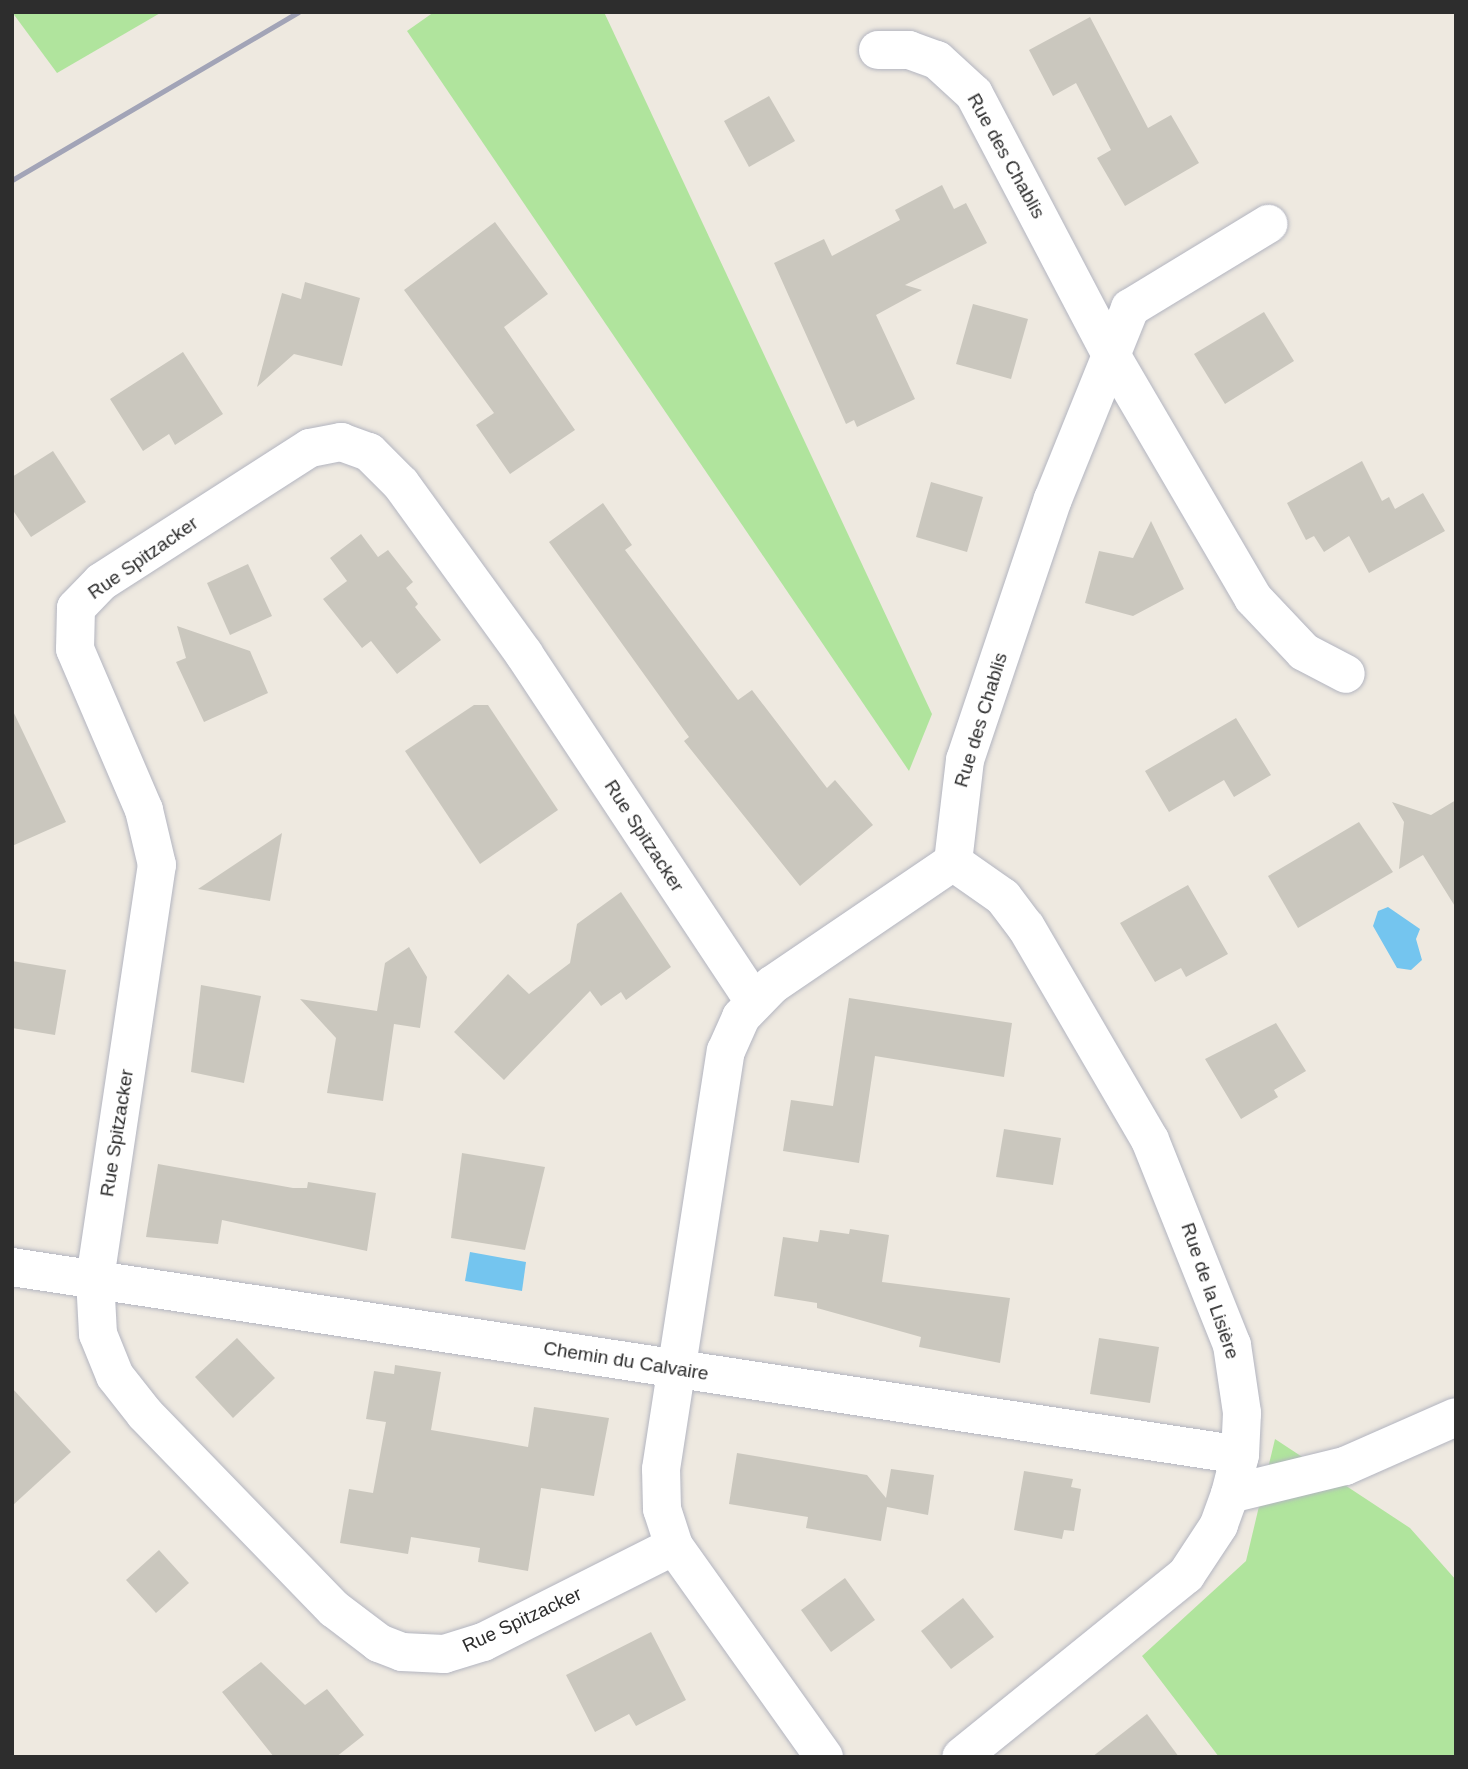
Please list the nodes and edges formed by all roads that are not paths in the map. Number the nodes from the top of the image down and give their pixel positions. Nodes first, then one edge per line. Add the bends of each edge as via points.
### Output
1 (878, 50) dead end
2 (1268, 224) dead end
3 (1110, 353) junction
4 (1346, 674) dead end
5 (953, 862) junction
6 (754, 1002) junction
7 (12, 1267) edge
8 (95, 1279) junction
9 (675, 1368) junction
10 (1456, 1417) edge
11 (1240, 1455) junction
12 (1230, 1494) junction
13 (674, 1546) junction
14 (824, 1757) edge
15 (961, 1757) edge

1 - 3 street, Rue des Chablis via 909,50 937,60 974,94
2 - 3 street via 1130,308
3 - 4 street, Rue des Chablis via 1253,598 1304,652
3 - 5 street, Rue des Chablis via 1053,499 965,760
5 - 6 street via 847,930
5 - 11 street, Rue de la Lisière via 1003,897 1026,927 1164,1170 1233,1345 1242,1413
6 - 8 street, Rue Spitzacker via 524,654 401,484 356,445 310,448 101,582 76,608 72,621 75,649 144,810 157,865
6 - 9 street via 726,1051
7 - 8 street, Chemin du Calvaire
8 - 9 street, Chemin du Calvaire
8 - 13 street, Rue Spitzacker via 98,1334 128,1395 334,1609 379,1643 423,1655 462,1650
9 - 11 street, Chemin du Calvaire
9 - 13 street via 661,1469 663,1509
10 - 12 street via 1345,1466
11 - 12 street, Rue de la Lisière
12 - 15 street, Rue de la Lisière via 1219,1525 1186,1575
13 - 14 street

